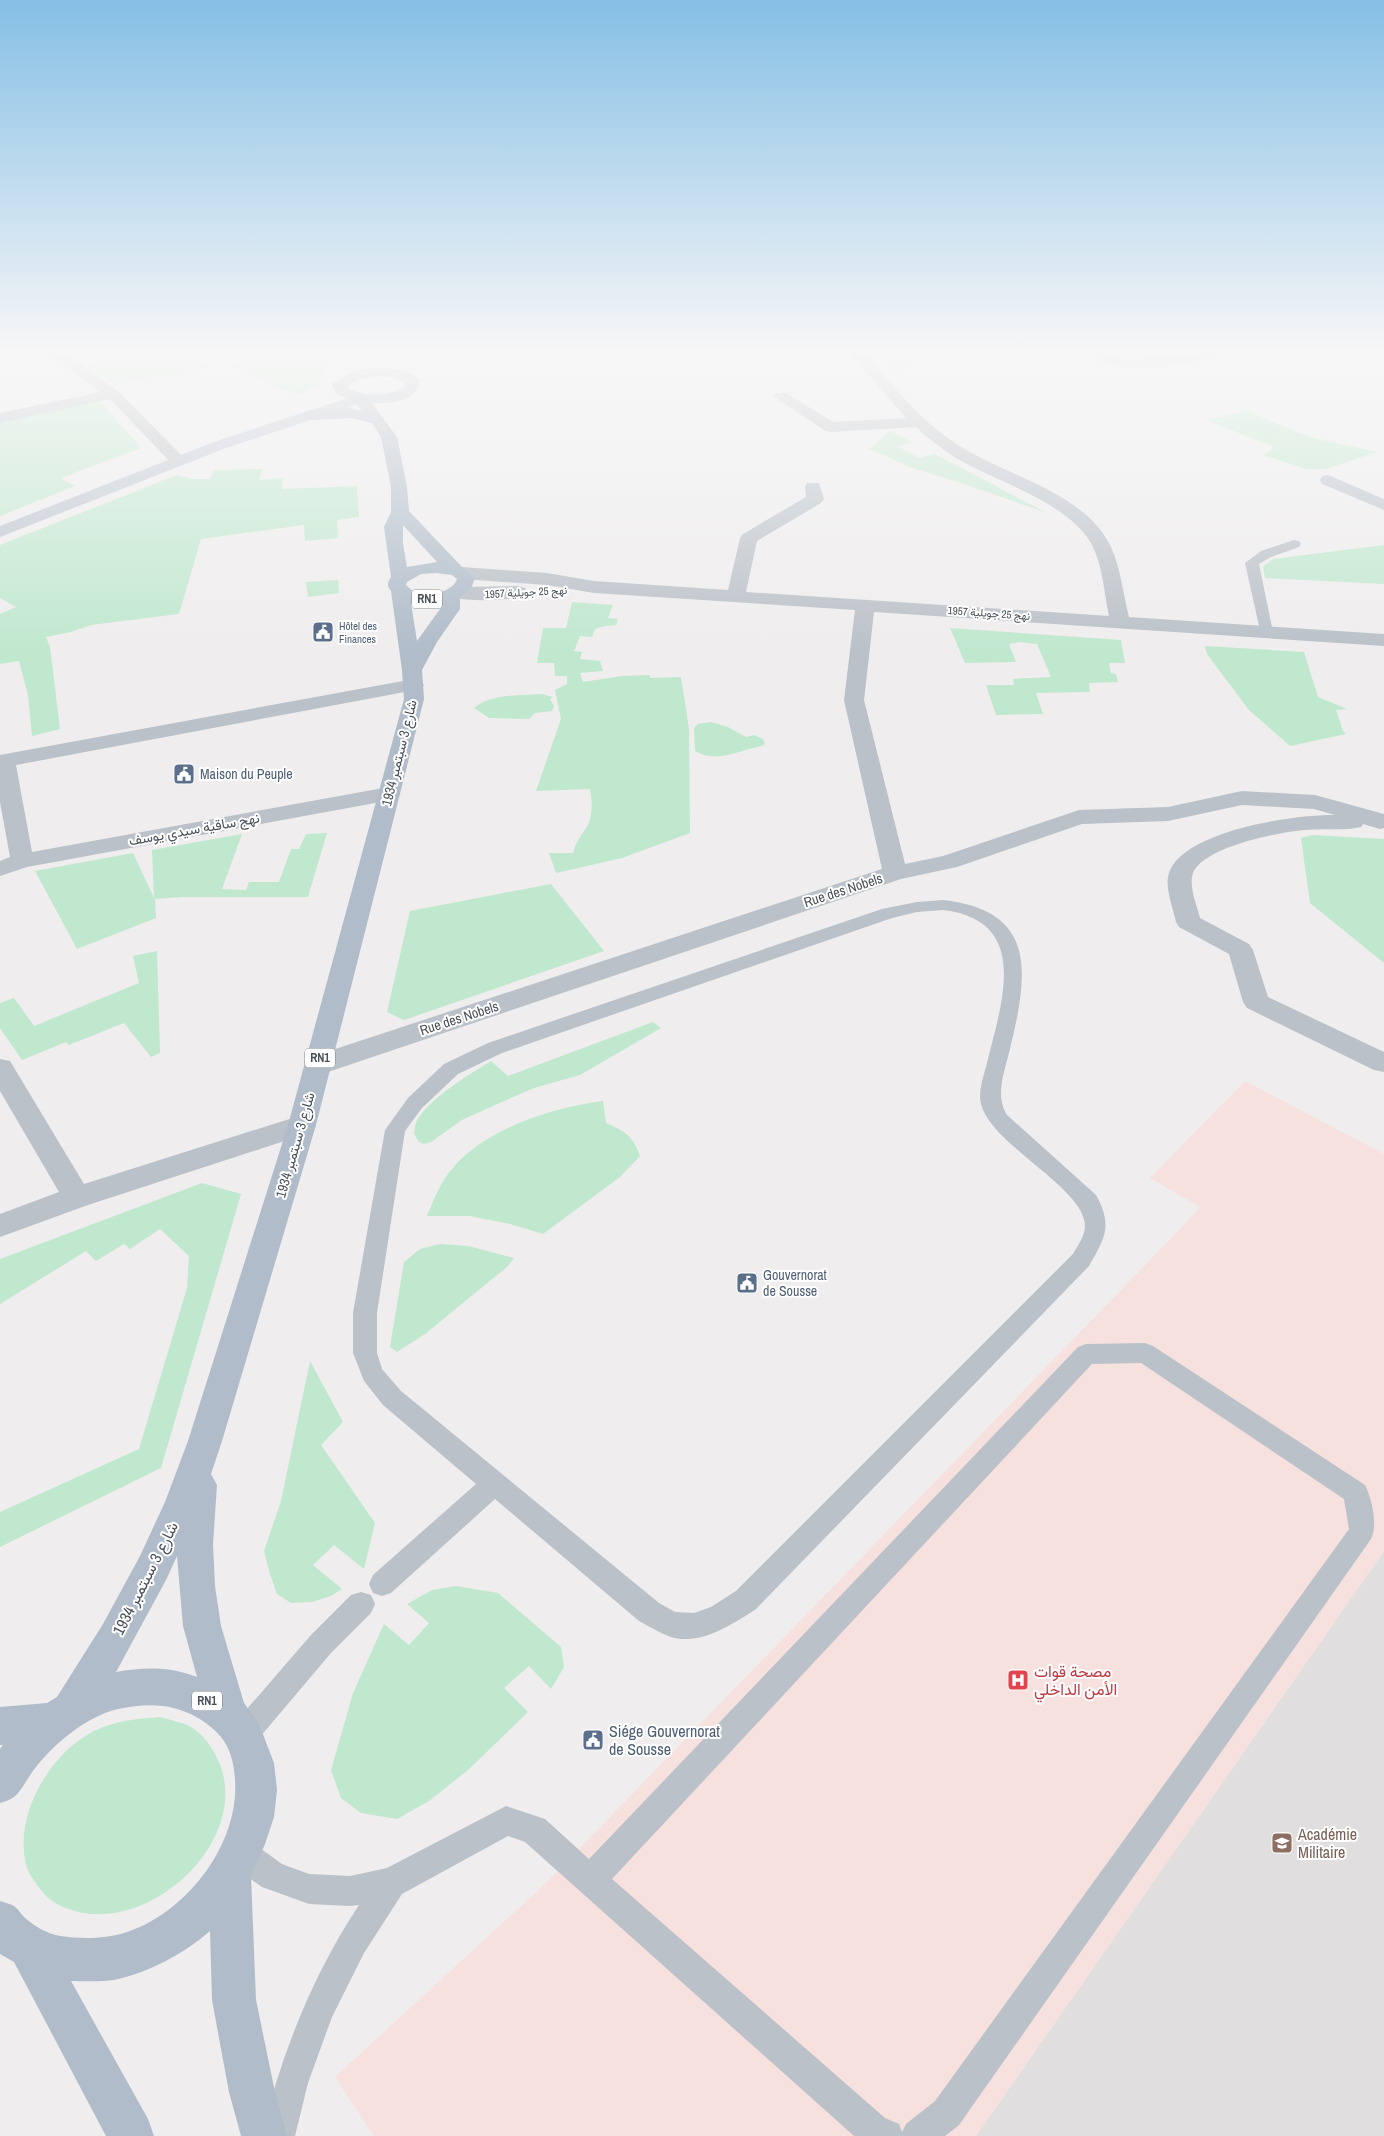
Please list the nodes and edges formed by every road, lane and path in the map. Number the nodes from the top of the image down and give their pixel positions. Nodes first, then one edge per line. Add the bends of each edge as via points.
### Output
1 (169, 452) edge
2 (204, 452) edge
3 (392, 452) edge
4 (957, 452) edge
5 (178, 461) junction
6 (1328, 480) dead end
7 (813, 487) dead end
8 (1384, 505) edge
9 (400, 512) junction
10 (0, 532) edge
11 (1294, 544) dead end
12 (458, 572) junction
13 (400, 585) junction
14 (594, 587) junction
15 (454, 594) junction
16 (736, 596) junction
17 (865, 605) junction
18 (1120, 622) junction
19 (1266, 632) junction
20 (1384, 640) edge
21 (413, 678) junction
22 (389, 794) junction
23 (1383, 822) edge
24 (22, 861) junction
25 (0, 869) edge
26 (895, 873) junction
27 (1384, 1063) edge
28 (318, 1065) junction
29 (0, 1068) edge
30 (302, 1125) junction
31 (77, 1197) junction
32 (0, 1226) edge
33 (205, 1441) junction
34 (495, 1483) junction
35 (382, 1584) dead end
36 (361, 1604) dead end
37 (62, 1715) junction
38 (236, 1724) junction
39 (0, 1726) edge
40 (0, 1783) edge
41 (236, 1864) junction
42 (590, 1880) junction
43 (391, 1883) junction
44 (15, 1935) edge
45 (131, 2136) edge
46 (264, 2136) edge
47 (278, 2136) edge
48 (887, 2136) edge
49 (918, 2136) edge

1 - 5 street
2 - 5 main road
3 - 9 main road, RN1
4 - 18 street via 1066,508 1086,524 1098,538 1107,560
5 - 10 main road
6 - 8 street
7 - 16 street via 815,499 749,538
9 - 12 main road
9 - 13 main road, RN1 via 393,527
11 - 19 lane via 1252,563
12 - 13 main road, RN1 via 441,567 425,568 406,573
12 - 14 street, نهج 25 جويلية 1957 via 546,579
12 - 15 main road, RN1 via 467,583
13 - 15 main road, RN1 via 405,596 422,599
13 - 21 main road, شارع 3 سبتمبر 1934 / RN1
14 - 15 street, نهج 25 جويلية 1957
14 - 16 street, نهج 25 جويلية 1957
15 - 21 main road, شارع 3 سبتمبر 1934 / RN1 via 450,608 427,642
16 - 17 street, نهج 25 جويلية 1957
17 - 18 street, نهج 25 جويلية 1957
17 - 26 street via 854,700
18 - 19 street, نهج 25 جويلية 1957
19 - 20 street, نهج 25 جويلية 1957
21 - 22 main road, شارع 3 سبتمبر 1934 / RN1 via 414,699
21 - 24 street via 4,761
22 - 24 street, نهج ساقية سيدي يوسف
22 - 28 main road, شارع 3 سبتمبر 1934 / RN1
23 - 26 street, Rue des Nobels via 1315,802 1242,798 1168,814 1079,817 949,862
23 - 27 street via 1325,821 1288,825 1252,834 1205,850 1188,861 1180,876 1188,922 1240,950 1256,1002
24 - 25 street, نهج ساقية سيدي يوسف
26 - 28 street, Rue des Nobels
28 - 30 main road, شارع 3 سبتمبر 1934 / RN1
29 - 31 street
30 - 31 street
30 - 33 main road, شارع 3 سبتمبر 1934 / RN1
31 - 32 street
33 - 37 main road, شارع 3 سبتمبر 1934 / RN1 via 183,1502 153,1568 116,1636
33 - 38 main road, شارع 3 سبتمبر 1934 / RN1 via 195,1505 195,1574 206,1643
34 - 34 lane via 650,1612 672,1625 700,1625 746,1600 1081,1260 1095,1236 1096,1218 1088,1201 1000,1120 990,1103 1014,985 1012,947 996,925 965,908 934,906 888,913 494,1048 451,1069 415,1103 395,1130 365,1313 365,1353 372,1374 392,1398
34 - 35 lane
36 - 38 lane via 295,1673
37 - 38 main road, RN1 via 115,1691 157,1686 196,1694
37 - 39 main road
37 - 40 main road, RN1 via 20,1752
38 - 41 main road, RN1 via 256,1769 255,1810
41 - 43 lane via 309,1889 350,1891
41 - 44 main road, RN1 via 199,1912 159,1940 114,1958 70,1960
41 - 46 main road, RN1 via 234,2000
42 - 43 lane via 534,1830 506,1821
42 - 48 lane via 875,2132
42 - 49 lane via 1086,1354 1145,1352 1356,1493 1362,1531 947,2113
43 - 47 lane via 353,1942 319,2009 291,2083
44 - 45 main road, RN1

